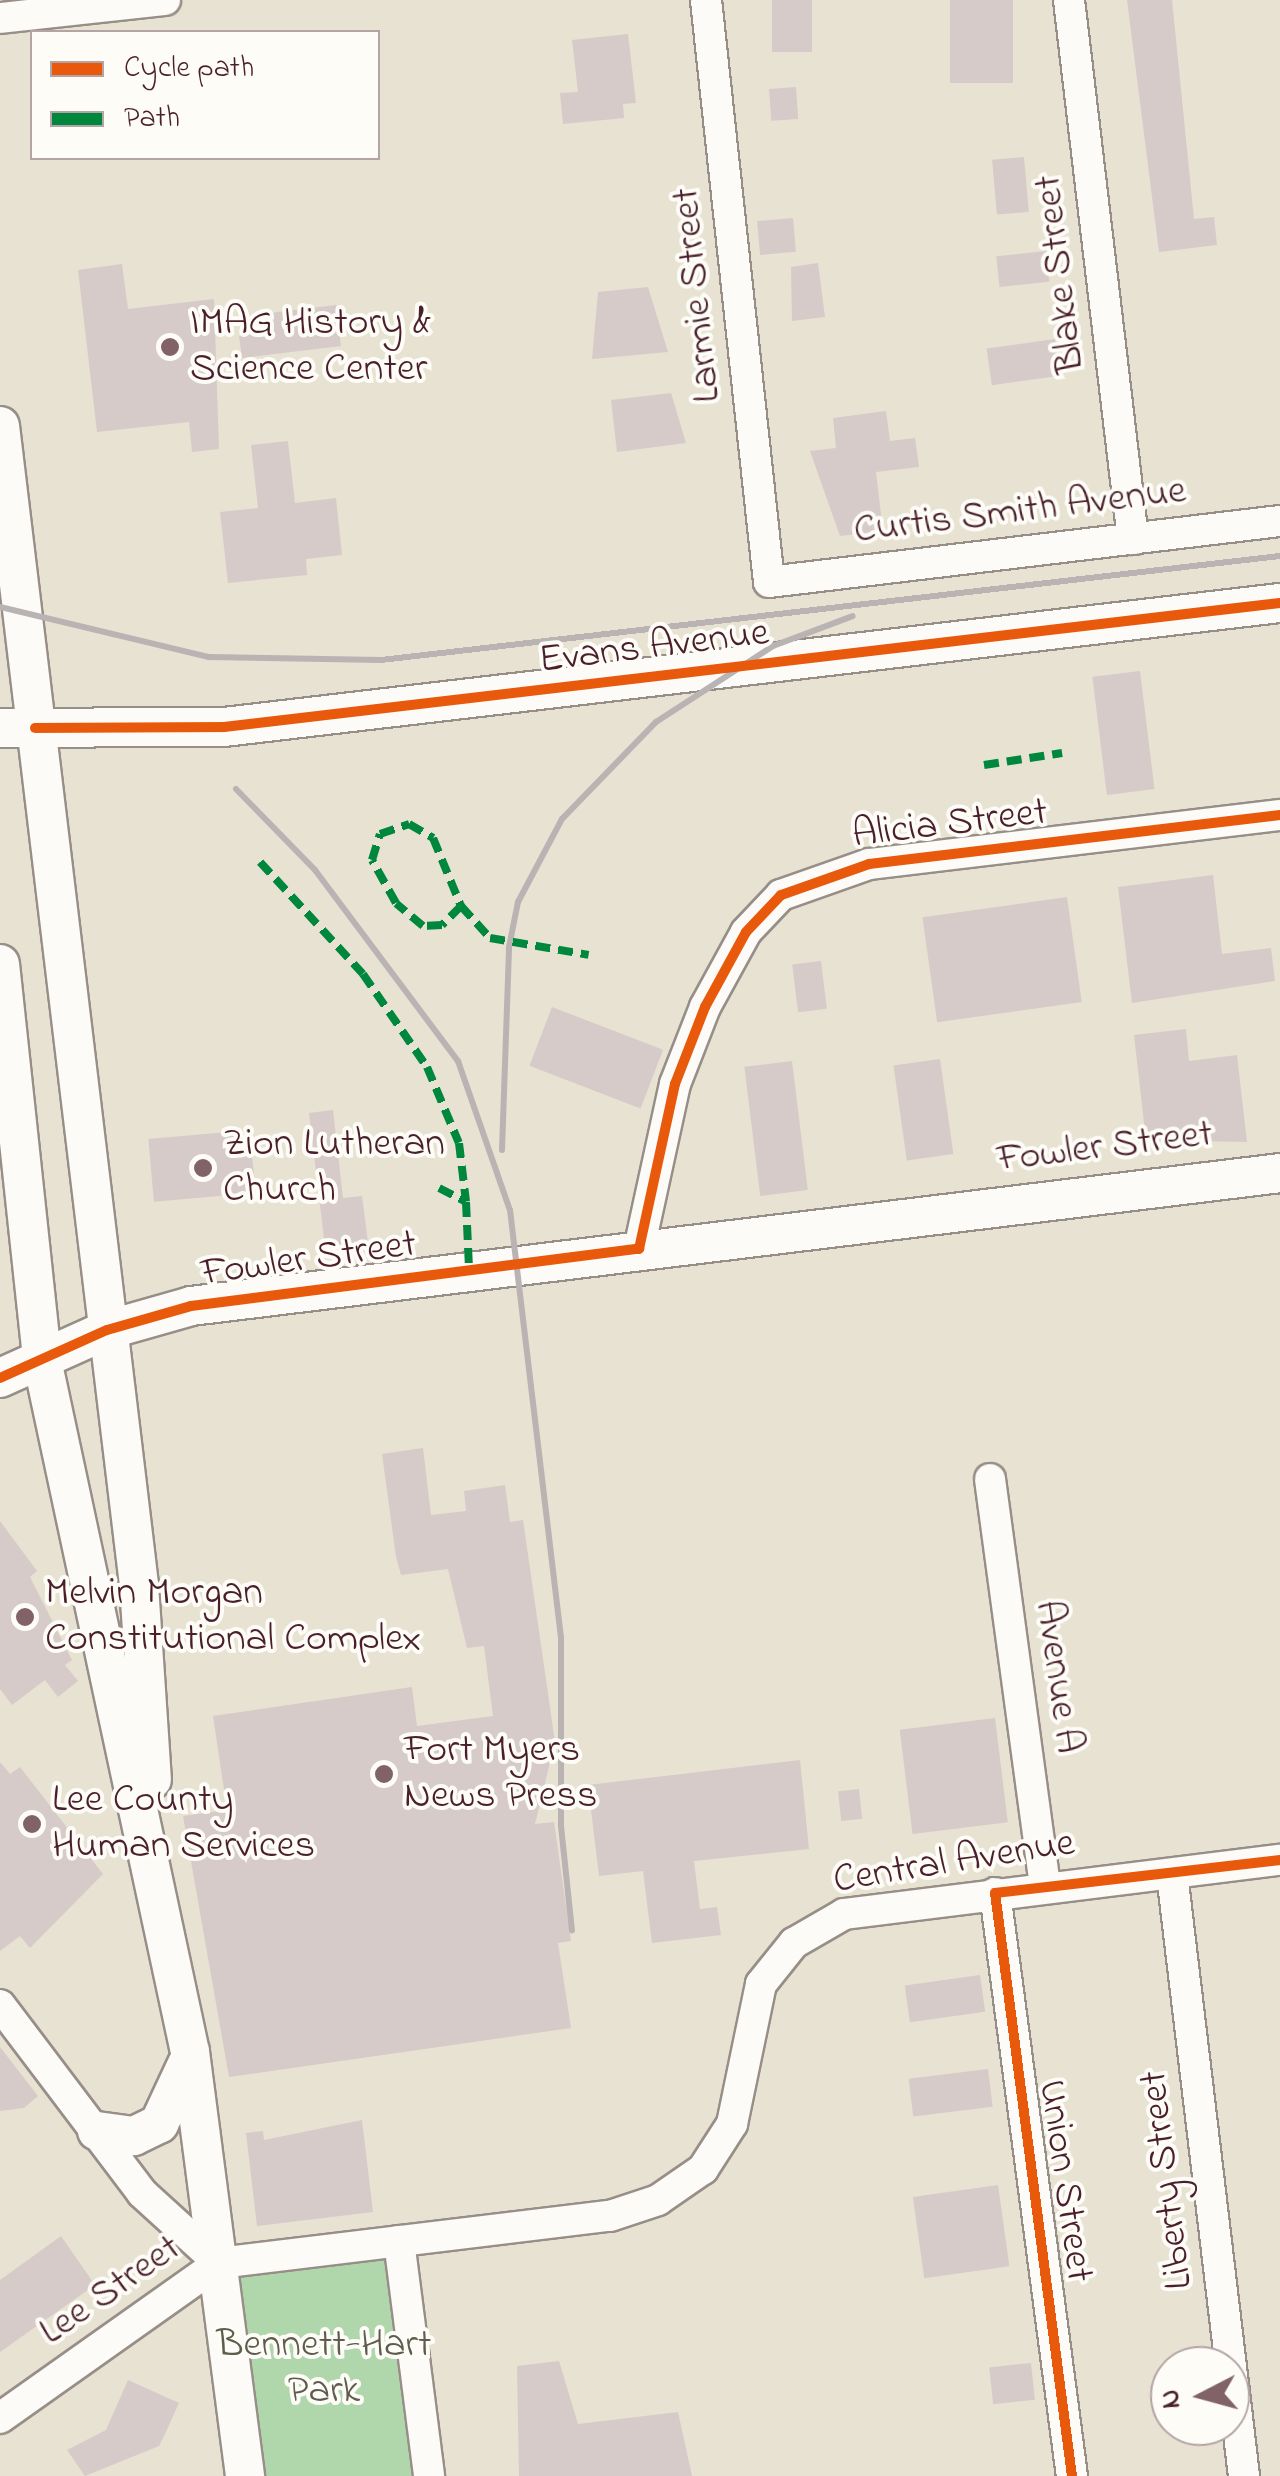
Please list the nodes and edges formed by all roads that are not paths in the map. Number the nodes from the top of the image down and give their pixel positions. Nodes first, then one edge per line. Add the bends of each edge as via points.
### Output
1 (165, 0) edge
2 (706, 0) edge
3 (1070, 0) edge
4 (0, 18) edge
5 (0, 426) edge
6 (1280, 522) edge
7 (1133, 539) junction
8 (769, 582) joint
9 (1280, 603) edge
10 (17, 728) edge
11 (1280, 815) edge
12 (0, 964) edge
13 (6, 1055) edge
14 (1280, 1173) edge
15 (639, 1249) junction
16 (107, 1330) junction
17 (42, 1360) junction
18 (0, 1378) edge
19 (62, 1455) junction
20 (990, 1479) dead end
21 (146, 1677) junction
22 (1280, 1860) edge
23 (1172, 1874) junction
24 (1045, 1887) junction
25 (160, 1888) junction
26 (995, 1893) junction
27 (0, 2005) edge
28 (190, 2052) junction
29 (98, 2130) junction
30 (399, 2241) junction
31 (219, 2263) junction
32 (0, 2418) edge
33 (245, 2476) edge
34 (429, 2476) edge
35 (1072, 2476) edge
36 (1244, 2476) edge

1 - 4 street
2 - 8 street, Larmie Street
3 - 7 street, Blake Street
5 - 10 main road
6 - 7 street, Curtis Smith Avenue
7 - 8 street, Curtis Smith Avenue
9 - 10 main road, Evans Avenue via 224,727
10 - 16 main road
11 - 15 street, Alicia Street via 869,864 781,895 738,944 700,1019 671,1100
12 - 13 main road
13 - 17 main road
14 - 15 main road, Fowler Street
15 - 16 main road, Fowler Street via 191,1306
16 - 17 main road, Fowler Street
16 - 21 main road
17 - 18 main road, Fowler Street
17 - 19 main road
19 - 21 main road via 82,1487 118,1660 130,1676
19 - 25 main road
20 - 24 street, Avenue A
21 - 25 main road
22 - 23 street, Central Avenue
23 - 24 street, Central Avenue
23 - 36 street, Liberty Street
24 - 26 street, Central Avenue
25 - 28 main road
26 - 30 street, Central Avenue via 844,1914 794,1943 752,2008 732,2124 685,2185 610,2216
26 - 35 street, Union Street
27 - 29 street
28 - 29 main road via 160,2124 134,2136
28 - 31 main road
29 - 31 street via 142,2193
30 - 31 street, Central Avenue
30 - 34 street
31 - 32 street, Lee Street
31 - 33 main road

